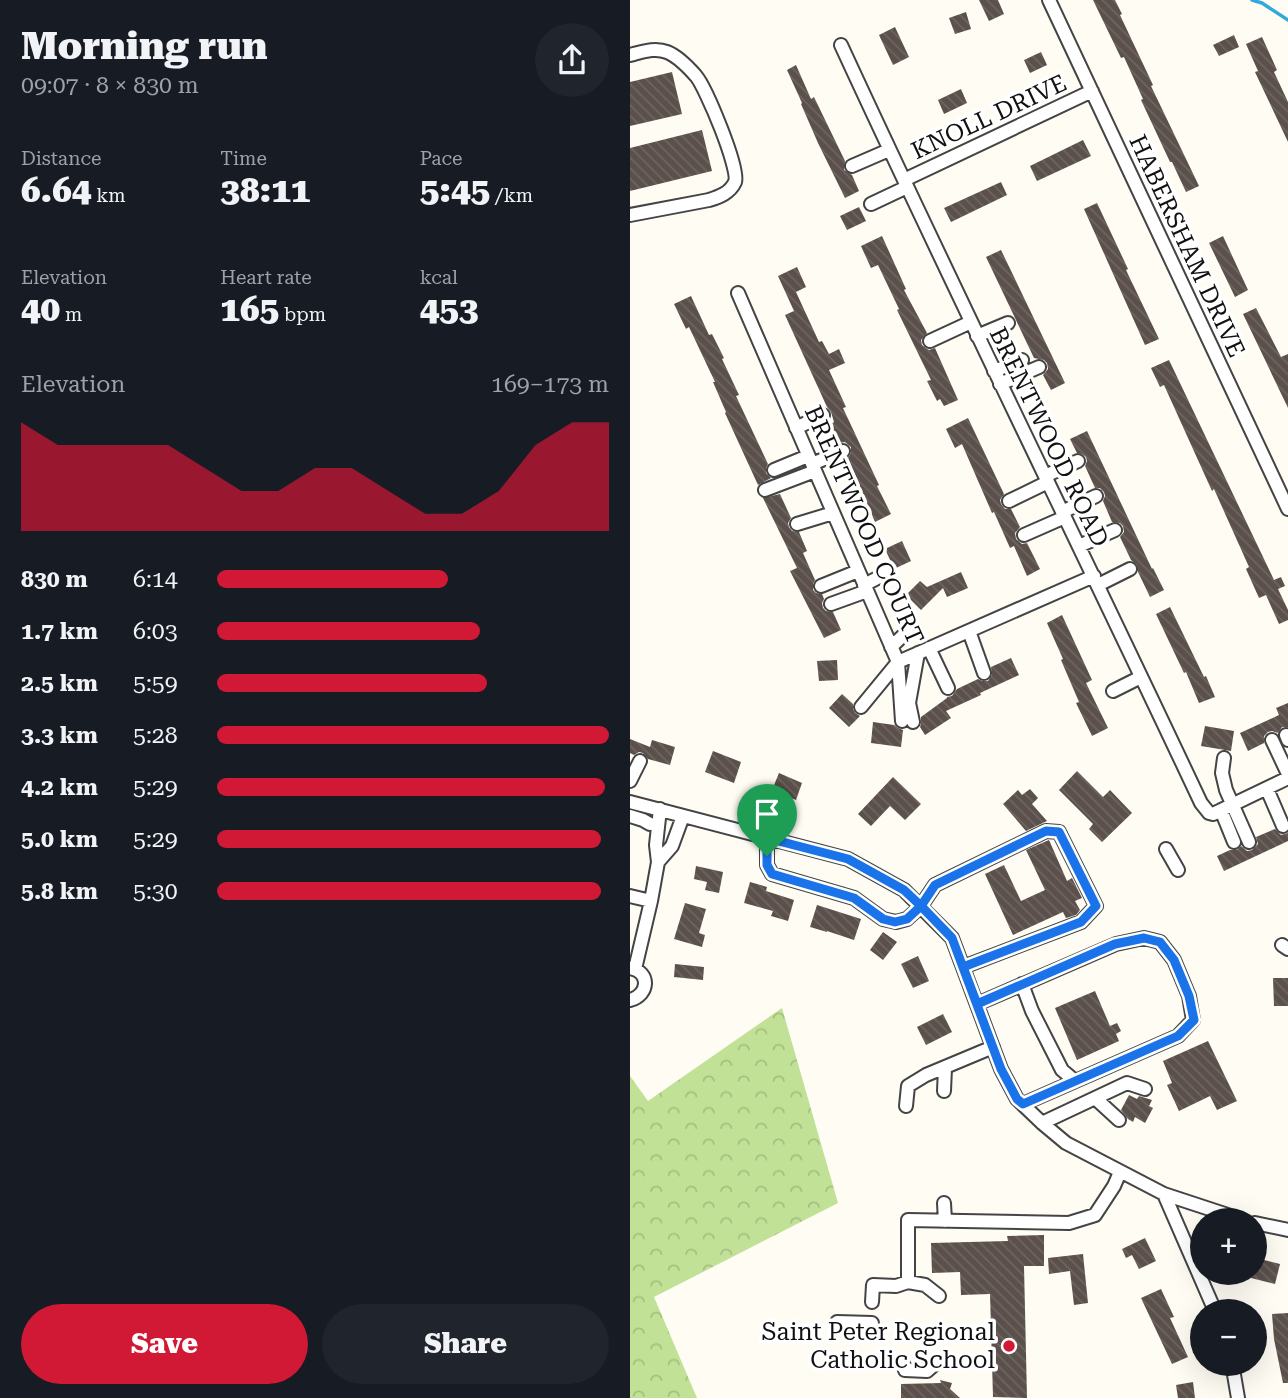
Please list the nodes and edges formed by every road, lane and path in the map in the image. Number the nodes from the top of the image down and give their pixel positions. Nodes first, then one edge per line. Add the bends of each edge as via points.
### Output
1 (1049, 0) edge
2 (841, 44) dead end
3 (630, 55) edge
4 (1092, 91) junction
5 (889, 150) junction
6 (852, 166) dead end
7 (905, 183) junction
8 (872, 204) dead end
9 (630, 215) edge
10 (738, 293) dead end
11 (971, 323) junction
12 (1007, 323) dead end
13 (977, 336) junction
14 (930, 341) dead end
15 (1023, 360) dead end
16 (1039, 367) dead end
17 (993, 371) junction
18 (1000, 384) junction
19 (824, 415) dead end
20 (796, 428) junction
21 (843, 451) dead end
22 (1078, 461) dead end
23 (812, 463) junction
24 (774, 470) dead end
25 (1046, 479) junction
26 (765, 490) dead end
27 (1096, 496) dead end
28 (1009, 501) dead end
29 (1288, 509) edge
30 (833, 513) junction
31 (1063, 514) junction
32 (797, 524) dead end
33 (1115, 530) dead end
34 (1024, 535) dead end
35 (1079, 546) junction
36 (1130, 569) dead end
37 (858, 571) junction
38 (890, 572) dead end
39 (1096, 581) junction
40 (821, 586) dead end
41 (865, 588) junction
42 (831, 604) dead end
43 (909, 630) dead end
44 (969, 631) junction
45 (891, 647) junction
46 (924, 651) junction
47 (898, 662) junction
48 (984, 673) dead end
49 (1141, 677) junction
50 (948, 688) dead end
51 (1113, 691) dead end
52 (861, 707) dead end
53 (1272, 740) dead end
54 (1224, 758) dead end
55 (640, 761) dead end
56 (1288, 776) edge
57 (630, 781) edge
58 (1266, 789) junction
59 (630, 802) edge
60 (1231, 806) junction
61 (660, 810) junction
62 (630, 816) edge
63 (683, 816) junction
64 (650, 824) junction
65 (1283, 826) dead end
66 (767, 838) junction
67 (1234, 842) dead end
68 (1249, 842) dead end
69 (648, 846) dead end
70 (1166, 849) dead end
71 (658, 862) junction
72 (1178, 870) dead end
73 (630, 896) edge
74 (651, 901) junction
75 (921, 906) junction
76 (630, 930) edge
77 (645, 930) junction
78 (963, 967) junction
79 (633, 968) edge
80 (1023, 984) junction
81 (630, 1000) edge
82 (977, 1004) junction
83 (993, 1047) junction
84 (945, 1068) junction
85 (1075, 1081) junction
86 (1145, 1089) dead end
87 (944, 1091) dead end
88 (1095, 1098) junction
89 (1023, 1104) junction
90 (906, 1106) dead end
91 (1119, 1120) dead end
92 (1042, 1123) junction
93 (1120, 1172) junction
94 (1164, 1194) junction
95 (944, 1203) dead end
96 (1207, 1208) edge
97 (945, 1221) junction
98 (1267, 1226) edge
99 (1288, 1230) edge
100 (908, 1282) junction
101 (939, 1296) dead end
102 (1210, 1299) edge
103 (872, 1302) dead end
104 (837, 1322) dead end
105 (872, 1324) dead end
106 (902, 1361) dead end
107 (936, 1363) dead end
108 (1234, 1376) edge
109 (1238, 1398) edge

1 - 4 street, HABERSHAM DRIVE
2 - 5 street, BRENTWOOD ROAD
3 - 9 street via 670,52 698,78 736,175 729,190 720,196
4 - 7 street, KNOLL DRIVE
4 - 29 street, HABERSHAM DRIVE
5 - 6 street
5 - 7 street, BRENTWOOD ROAD
7 - 8 street, KNOLL DRIVE
7 - 11 street, BRENTWOOD ROAD
10 - 20 street, BRENTWOOD COURT
11 - 13 street, BRENTWOOD ROAD
11 - 14 street
12 - 13 street
13 - 17 street, BRENTWOOD ROAD
15 - 17 street
16 - 18 street
17 - 18 street, BRENTWOOD ROAD
18 - 25 street, BRENTWOOD ROAD
19 - 20 street
20 - 23 street, BRENTWOOD COURT
21 - 23 street
22 - 25 street
23 - 24 street
23 - 26 street
23 - 30 street, BRENTWOOD COURT
25 - 28 street
25 - 31 street, BRENTWOOD ROAD
27 - 31 street
30 - 32 street
30 - 37 street, BRENTWOOD COURT
31 - 34 street
31 - 35 street, BRENTWOOD ROAD
33 - 35 street
35 - 39 street, BRENTWOOD ROAD
36 - 39 street, BRENTWOOD COURT
37 - 40 street
37 - 41 street, BRENTWOOD COURT
38 - 41 street
39 - 44 street, BRENTWOOD COURT
39 - 49 street, BRENTWOOD ROAD
41 - 42 street
41 - 45 street, BRENTWOOD COURT
43 - 45 street
44 - 46 street, BRENTWOOD COURT
44 - 48 street
45 - 47 street, BRENTWOOD COURT
46 - 47 street, BRENTWOOD COURT
46 - 47 street via 908,703 908,722
46 - 50 street
47 - 52 street
49 - 51 street
49 - 60 street, BRENTWOOD ROAD via 1201,803 1213,814
53 - 56 street
54 - 60 street via 1222,772
55 - 57 street
56 - 58 street
58 - 60 street
58 - 65 street
59 - 61 street
60 - 67 street
60 - 68 street
61 - 63 street
61 - 64 street
61 - 71 street
62 - 64 street
63 - 66 street
63 - 71 street via 672,846
64 - 69 street
66 - 75 street via 848,859 904,890
66 - 75 street via 767,865 772,874 854,898 895,922 907,919
70 - 72 street
71 - 74 street
73 - 74 street
74 - 77 street
75 - 78 street via 952,938
75 - 78 street via 935,885 1046,831 1059,832 1099,907 1081,922
76 - 77 street
77 - 79 street
78 - 82 street
79 - 81 street via 643,975 646,985 642,995
80 - 82 street
80 - 85 street via 1062,1070
80 - 85 street via 1115,944 1144,938 1160,942 1174,960 1194,1020 1178,1036
82 - 83 street
83 - 84 street
83 - 89 street
84 - 87 street
84 - 90 street via 908,1086
85 - 89 street
86 - 88 street via 1127,1083
88 - 91 street
88 - 92 street
89 - 92 street
92 - 93 street via 1066,1143
93 - 94 street
93 - 97 street via 1094,1215 1069,1223
94 - 96 street
94 - 102 street
95 - 97 street
97 - 100 street via 908,1220
98 - 99 street
100 - 101 street via 925,1284
100 - 103 street via 873,1285
104 - 105 street
106 - 107 street via 905,1370 927,1371
108 - 109 street

